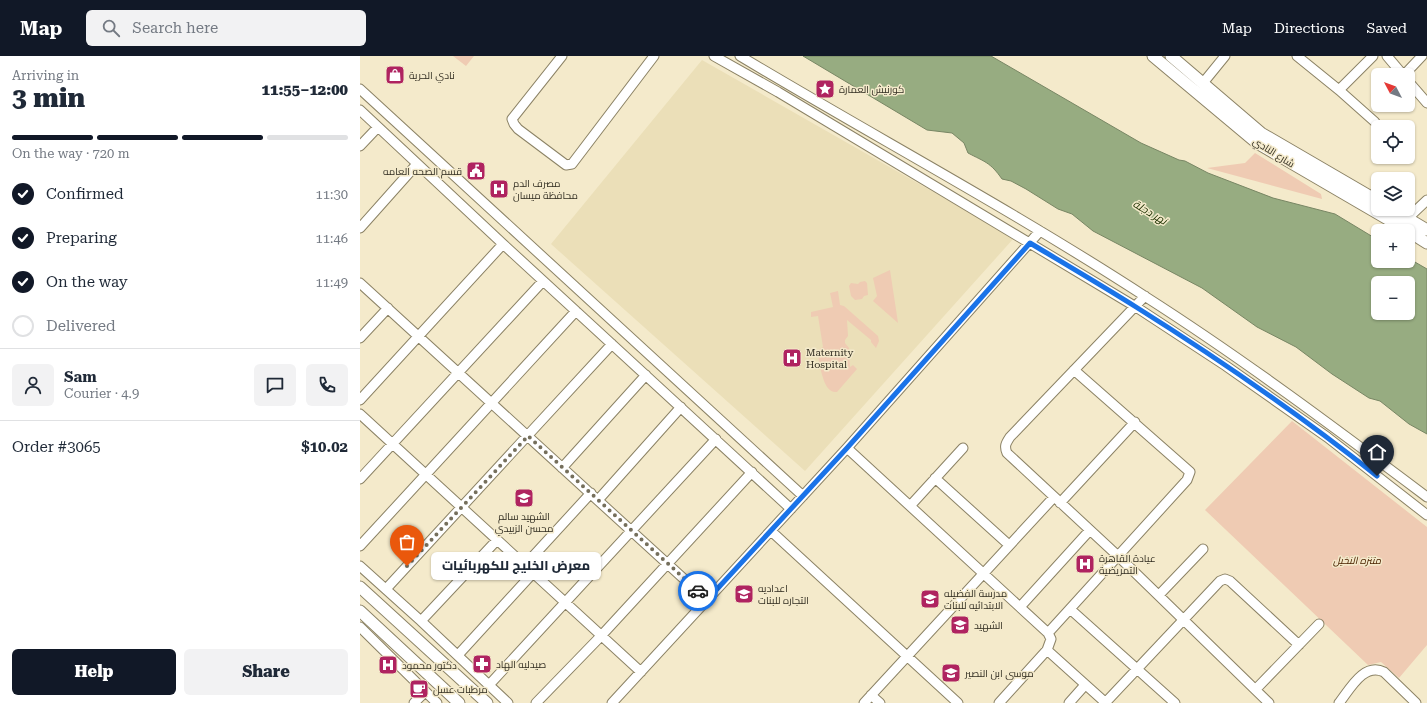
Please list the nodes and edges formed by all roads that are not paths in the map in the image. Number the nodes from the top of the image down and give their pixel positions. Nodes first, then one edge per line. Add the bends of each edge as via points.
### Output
1 (562, 56) edge
2 (654, 56) edge
3 (714, 56) edge
4 (740, 56) edge
5 (1153, 56) edge
6 (1171, 56) edge
7 (1225, 56) edge
8 (1296, 56) edge
9 (1373, 56) edge
10 (1387, 56) edge
11 (1422, 56) edge
12 (1398, 68) edge
13 (1411, 68) edge
14 (1203, 83) junction
15 (1415, 88) edge
16 (360, 89) edge
17 (1340, 90) junction
18 (1427, 103) edge
19 (360, 110) edge
20 (1373, 120) edge
21 (378, 127) junction
22 (360, 146) edge
23 (417, 164) junction
24 (1371, 197) edge
25 (1427, 200) edge
26 (1404, 216) edge
27 (1408, 218) junction
28 (1396, 224) edge
29 (360, 228) edge
30 (1427, 230) edge
31 (1040, 231) junction
32 (1415, 235) edge
33 (1030, 243) junction
34 (1427, 243) edge
35 (503, 244) junction
36 (543, 281) junction
37 (360, 283) edge
38 (1145, 296) junction
39 (1136, 307) junction
40 (388, 308) junction
41 (599, 309) junction
42 (576, 311) junction
43 (587, 321) junction
44 (418, 336) junction
45 (360, 338) edge
46 (612, 344) junction
47 (1074, 370) junction
48 (458, 372) junction
49 (646, 375) junction
50 (360, 400) edge
51 (492, 403) junction
52 (681, 407) junction
53 (360, 414) edge
54 (1135, 422) junction
55 (528, 436) junction
56 (716, 439) junction
57 (393, 444) junction
58 (847, 448) junction
59 (963, 448) dead end
60 (562, 468) junction
61 (752, 472) junction
62 (426, 474) junction
63 (935, 478) junction
64 (360, 479) edge
65 (803, 496) junction
66 (594, 497) junction
67 (1427, 497) edge
68 (1057, 500) junction
69 (910, 506) junction
70 (462, 507) junction
71 (791, 509) junction
72 (1427, 515) edge
73 (1090, 530) junction
74 (632, 531) junction
75 (771, 531) junction
76 (497, 540) junction
77 (1009, 545) junction
78 (360, 546) edge
79 (1203, 549) dead end
80 (1118, 556) junction
81 (668, 564) junction
82 (524, 565) junction
83 (360, 566) edge
84 (533, 573) junction
85 (983, 573) junction
86 (360, 586) edge
87 (386, 589) junction
88 (1159, 595) junction
89 (707, 600) junction
90 (565, 603) junction
91 (1020, 607) junction
92 (1070, 609) junction
93 (360, 611) edge
94 (1183, 619) junction
95 (421, 621) junction
96 (1319, 624) dead end
97 (360, 627) edge
98 (1048, 633) junction
99 (601, 636) junction
100 (1299, 645) junction
101 (1047, 650) junction
102 (458, 655) junction
103 (907, 656) junction
104 (1137, 669) junction
105 (641, 672) junction
106 (1086, 685) junction
107 (489, 686) junction
108 (1256, 689) junction
109 (425, 692) junction
110 (871, 695) junction
111 (414, 703) edge
112 (437, 703) edge
113 (459, 703) edge
114 (487, 703) edge
115 (508, 703) edge
116 (536, 703) edge
117 (612, 703) edge
118 (864, 703) edge
119 (880, 703) edge
120 (958, 703) edge
121 (999, 703) edge
122 (1069, 703) edge
123 (1105, 703) edge
124 (1175, 703) edge
125 (1269, 703) edge
126 (1339, 703) edge
127 (1416, 703) edge

1 - 2 street via 512,119 518,129 566,165 572,164
3 - 33 street
4 - 31 street
5 - 28 main road, شارع النادي via 1257,143
6 - 14 main road, شارع النادي
7 - 14 street
8 - 17 street
9 - 17 street
10 - 12 street
11 - 13 street
14 - 24 main road, شارع النادي via 1261,133
15 - 18 street
16 - 41 street
17 - 20 street
19 - 21 street
21 - 22 street
21 - 23 street
23 - 29 street
23 - 35 street
25 - 27 street
26 - 27 main road
27 - 30 main road
31 - 33 street
31 - 38 street
32 - 34 main road, شارع النادي
33 - 39 street
33 - 58 street
35 - 36 street
35 - 44 street
36 - 42 street
36 - 48 street
37 - 40 street
38 - 39 street
38 - 67 street via 1233,355
39 - 47 street
39 - 72 street via 1327,437
40 - 44 street
40 - 45 street
41 - 43 street
41 - 65 street
42 - 43 street
42 - 51 street
43 - 46 street
44 - 48 street
44 - 50 street
46 - 49 street
46 - 55 street
47 - 54 street
47 - 68 street via 1010,437 1005,448 1007,453
48 - 51 street
48 - 57 street
49 - 52 street
49 - 60 street
51 - 55 street
51 - 62 street
52 - 56 street
52 - 66 street
53 - 57 street
54 - 68 street
54 - 80 street via 1190,472 1189,477
55 - 60 street
55 - 70 street
56 - 61 street
56 - 74 street
57 - 62 street
57 - 64 street
58 - 65 street
58 - 69 street
59 - 63 street
60 - 66 street
61 - 71 street
61 - 81 street
62 - 70 street
62 - 78 street
63 - 69 street
63 - 77 street
65 - 71 street
66 - 74 street
66 - 82 street
68 - 73 street
68 - 77 street
69 - 85 street
70 - 76 street
70 - 87 street
71 - 75 street
73 - 80 street
73 - 91 street
74 - 81 street
74 - 90 street
75 - 89 street
75 - 103 street
76 - 82 street
76 - 95 street
77 - 85 street
79 - 88 street
80 - 88 street
80 - 92 street
81 - 89 street
81 - 99 street
82 - 84 street
83 - 87 street
84 - 90 street
84 - 102 street
85 - 91 street
85 - 103 street
86 - 114 main road
87 - 95 street
88 - 94 street
89 - 105 street
90 - 99 street
90 - 107 street
91 - 98 street
92 - 98 street
92 - 104 street
93 - 113 main road
94 - 100 street via 1225,579
94 - 104 street
94 - 108 street
95 - 102 street
96 - 100 street
97 - 109 street
98 - 101 street via 1052,640
99 - 105 street
99 - 116 street
100 - 108 street
101 - 106 street
101 - 121 street
102 - 107 street
103 - 110 street
103 - 120 street
104 - 123 street
104 - 124 street
105 - 117 street
106 - 122 street
106 - 123 street
107 - 115 street
108 - 125 street
109 - 111 street
109 - 112 street
110 - 118 street
110 - 119 street
126 - 127 street via 1364,672 1378,669

